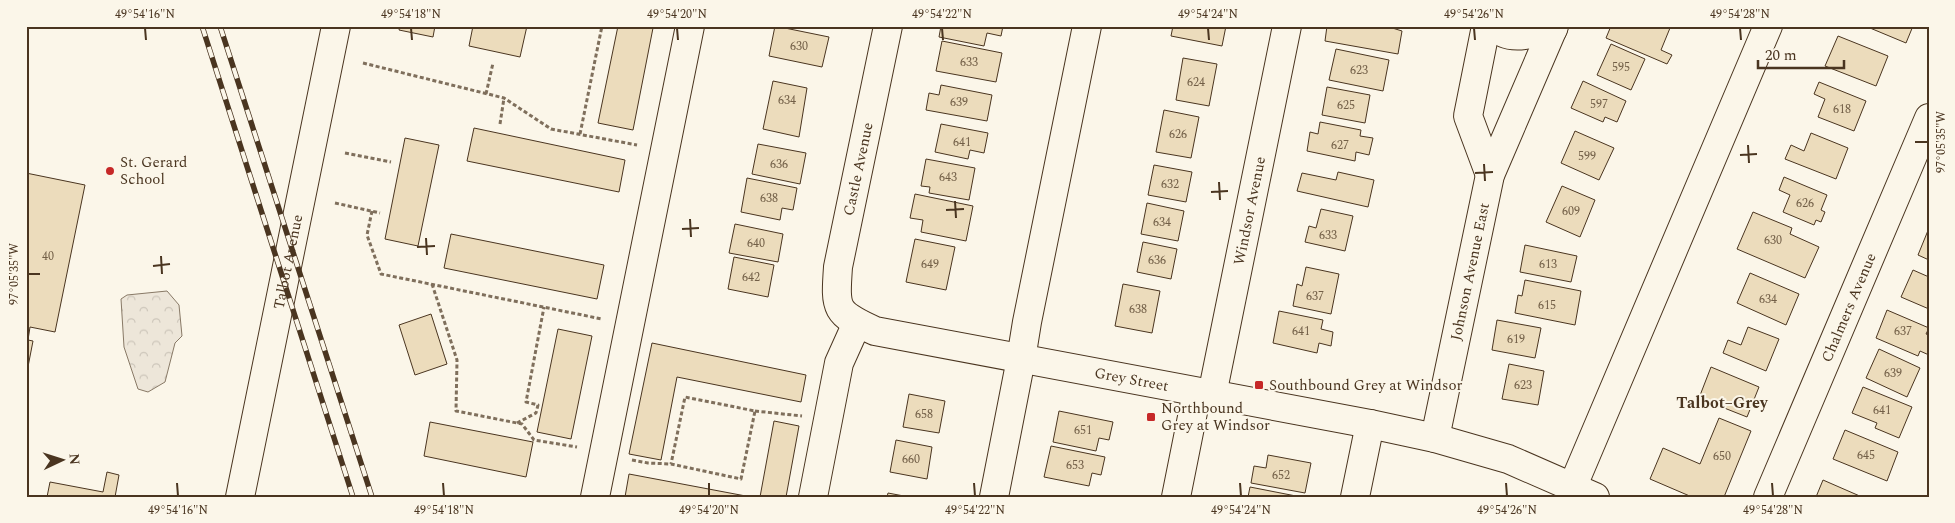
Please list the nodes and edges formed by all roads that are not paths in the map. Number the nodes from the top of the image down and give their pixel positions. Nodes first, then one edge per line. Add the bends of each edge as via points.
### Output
1 (336, 26) edge
2 (690, 26) edge
3 (888, 26) edge
4 (1087, 26) edge
5 (1287, 26) edge
6 (1486, 26) edge
7 (1495, 26) edge
8 (1768, 26) edge
9 (1553, 28) edge
10 (1929, 118) edge
11 (1490, 175) junction
12 (850, 318) junction
13 (1021, 359) junction
14 (1204, 394) junction
15 (1370, 424) junction
16 (1435, 438) junction
17 (1583, 492) edge
18 (240, 497) edge
19 (595, 497) edge
20 (813, 497) edge
21 (994, 497) edge
22 (1176, 497) edge
23 (1355, 497) edge
24 (1768, 497) edge

1 - 18 street, Talbot Avenue
2 - 19 street
3 - 12 street, Castle Avenue via 838,267 838,305
4 - 13 street
5 - 14 street, Windsor Avenue
6 - 11 street via 1468,116
7 - 9 street via 1512,36
8 - 17 street
9 - 11 street, Johnson Avenue East
10 - 24 street, Chalmers Avenue
11 - 16 street, Johnson Avenue East
12 - 13 street, Grey Street via 875,331
12 - 20 street
13 - 14 street, Grey Street
13 - 21 street
14 - 15 street, Grey Street
14 - 22 street, Windsor Avenue
15 - 16 street, Grey Street
15 - 23 street
16 - 17 street, Grey Street via 1508,459

